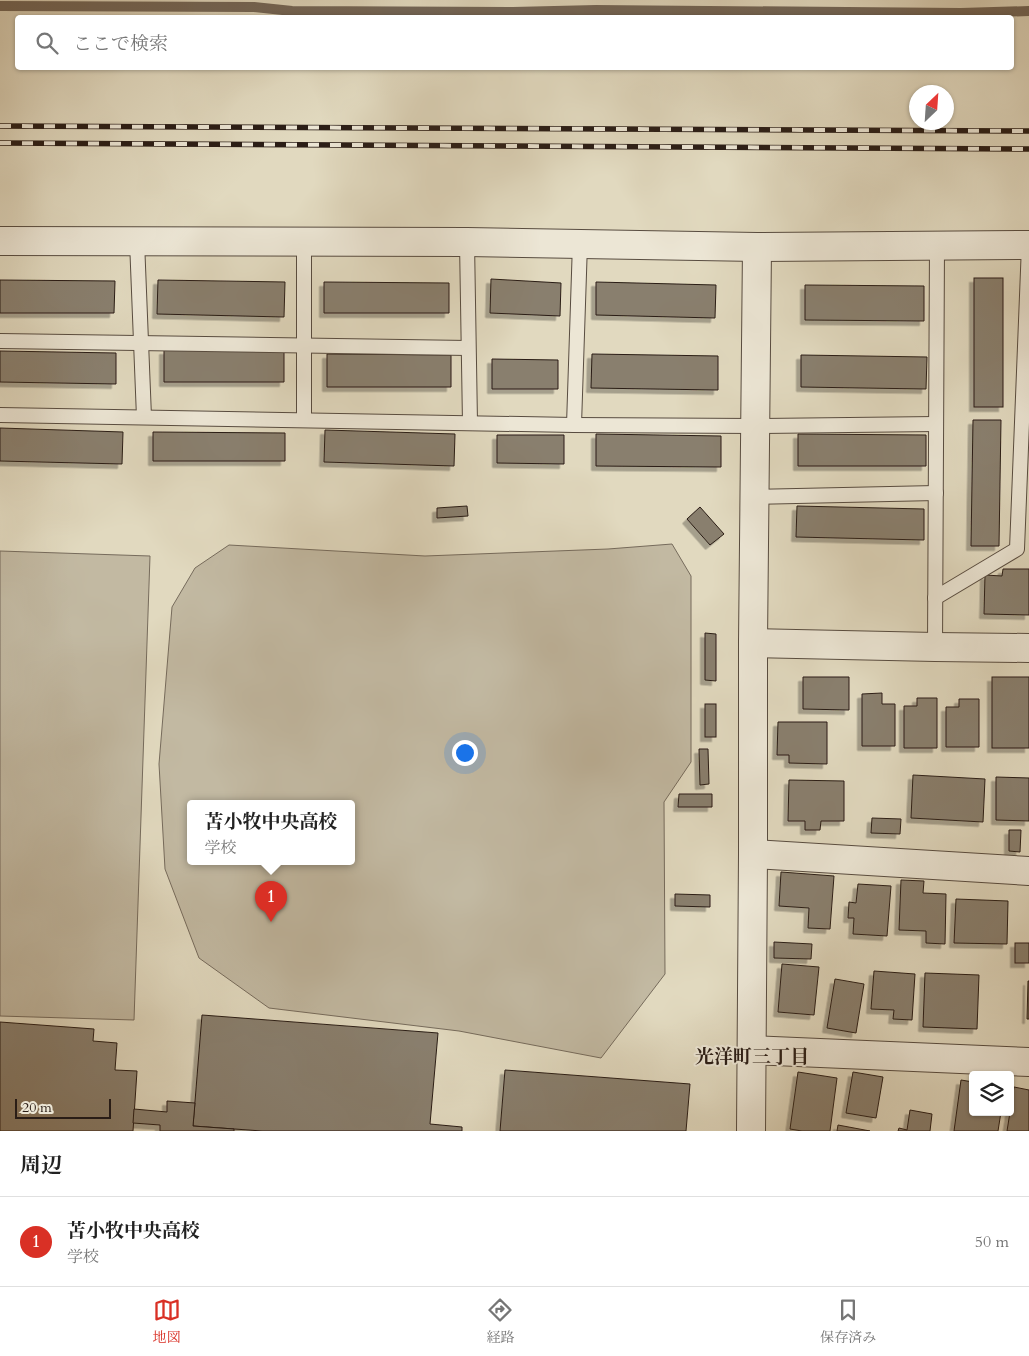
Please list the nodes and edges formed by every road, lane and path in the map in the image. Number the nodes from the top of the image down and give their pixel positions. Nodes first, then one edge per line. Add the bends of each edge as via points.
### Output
1 (137, 240) junction
2 (0, 241) edge
3 (304, 241) junction
4 (467, 242) junction
5 (580, 243) junction
6 (1029, 245) edge
7 (937, 246) junction
8 (757, 247) junction
9 (0, 341) edge
10 (141, 343) junction
11 (303, 346) junction
12 (468, 348) junction
13 (1026, 375) edge
14 (0, 415) edge
15 (144, 417) junction
16 (304, 420) junction
17 (470, 423) junction
18 (936, 424) junction
19 (574, 425) junction
20 (755, 426) junction
21 (1025, 455) edge
22 (936, 492) junction
23 (754, 497) junction
24 (1023, 546) edge
25 (935, 598) junction
26 (752, 643) junction
27 (935, 647) junction
28 (1029, 648) edge
29 (754, 854) junction
30 (1029, 871) edge
31 (752, 1050) junction
32 (1029, 1062) edge
33 (750, 1131) edge

1 - 2 street
1 - 3 street
1 - 10 lane
3 - 4 street
3 - 11 lane
4 - 5 street
4 - 12 lane
5 - 8 street
5 - 19 lane
6 - 7 street
6 - 13 lane
7 - 8 street
7 - 18 lane
8 - 20 street
9 - 10 lane
10 - 11 lane
10 - 15 lane
11 - 12 lane
11 - 16 lane
12 - 17 lane
13 - 21 lane
14 - 15 lane
15 - 16 lane
16 - 17 lane
17 - 19 lane
18 - 20 lane
18 - 22 lane
19 - 20 lane
20 - 23 street
21 - 24 lane
22 - 23 lane
22 - 25 lane
23 - 26 street
24 - 25 lane
25 - 27 lane
26 - 27 street
26 - 29 street
27 - 28 street
29 - 30 street
29 - 31 street
31 - 32 street
31 - 33 street

